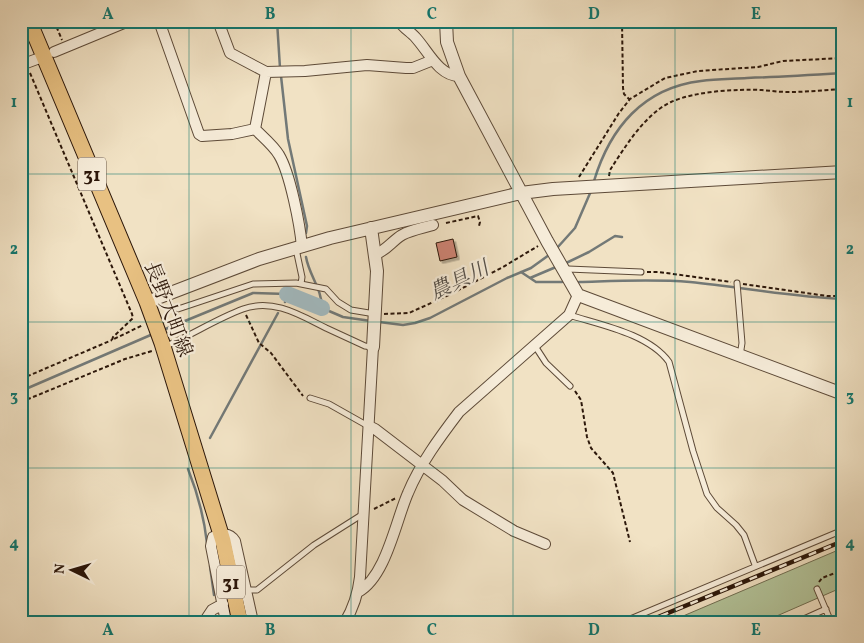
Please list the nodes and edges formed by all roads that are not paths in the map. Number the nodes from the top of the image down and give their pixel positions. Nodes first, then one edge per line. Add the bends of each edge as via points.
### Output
1 (29, 21) edge
2 (129, 21) edge
3 (159, 21) edge
4 (218, 21) edge
5 (398, 21) edge
6 (446, 23) edge
7 (54, 52) dead end
8 (37, 59) dead end
9 (433, 60) junction
10 (24, 64) edge
11 (266, 72) junction
12 (459, 76) junction
13 (255, 129) junction
14 (843, 172) edge
15 (521, 193) junction
16 (434, 225) road end
17 (371, 228) junction
18 (299, 248) junction
19 (376, 254) junction
20 (563, 269) junction
21 (641, 272) dead end
22 (737, 283) dead end
23 (301, 284) junction
24 (578, 294) junction
25 (147, 302) junction
26 (178, 309) dead end
27 (568, 315) junction
28 (375, 316) junction
29 (162, 345) junction
30 (373, 345) junction
31 (535, 346) junction
32 (740, 356) junction
33 (570, 386) road end
34 (843, 394) edge
35 (310, 398) road end
36 (369, 426) junction
37 (423, 466) junction
38 (363, 514) junction
39 (843, 530) edge
40 (220, 534) junction
41 (545, 544) dead end
42 (755, 565) junction
43 (817, 589) road end
44 (247, 590) junction
45 (358, 592) junction
46 (223, 604) junction
47 (826, 609) junction
48 (204, 622) edge
49 (226, 622) edge
50 (240, 622) edge
51 (253, 622) edge
52 (345, 622) edge
53 (623, 622) edge
54 (797, 622) edge
55 (831, 622) edge

1 - 25 main road, 長野大町線 / 31
2 - 7 street
3 - 13 street via 199,134 205,136
4 - 11 street via 230,53
5 - 9 street
6 - 12 street via 447,42
8 - 10 street
9 - 11 street via 413,68 367,65
9 - 12 street via 447,74
11 - 13 street
12 - 15 street
13 - 18 street via 279,154 286,171 301,233
14 - 15 street via 604,185
15 - 17 street
15 - 20 street
16 - 19 street via 408,232
17 - 18 street
17 - 19 street
18 - 23 lane
18 - 25 street
19 - 28 street
20 - 21 lane
20 - 24 street
22 - 32 lane via 742,343
23 - 26 lane via 253,284
23 - 28 lane via 326,289 351,310
24 - 27 street
24 - 32 street
25 - 29 main road, 長野大町線 / 31
27 - 31 street
27 - 42 lane via 629,334 670,362 707,494 744,535
28 - 30 street
29 - 30 lane via 244,309 262,305 297,312 365,346
29 - 40 main road, 長野大町線 / 31
30 - 36 street
31 - 33 lane via 546,363
31 - 37 street via 459,412
32 - 34 street
35 - 36 lane via 329,404
36 - 37 street
36 - 38 street
37 - 41 street via 463,500 491,518
37 - 45 street via 408,493 381,563
38 - 44 lane via 314,545 257,590
38 - 45 street
39 - 42 lane
40 - 44 street via 228,534 235,541
40 - 46 street via 213,537 211,546
40 - 50 main road, 長野大町線 / 31
42 - 53 lane
43 - 47 lane
44 - 51 street
45 - 52 street
46 - 48 street via 212,610
46 - 49 street
47 - 54 lane
47 - 55 lane

